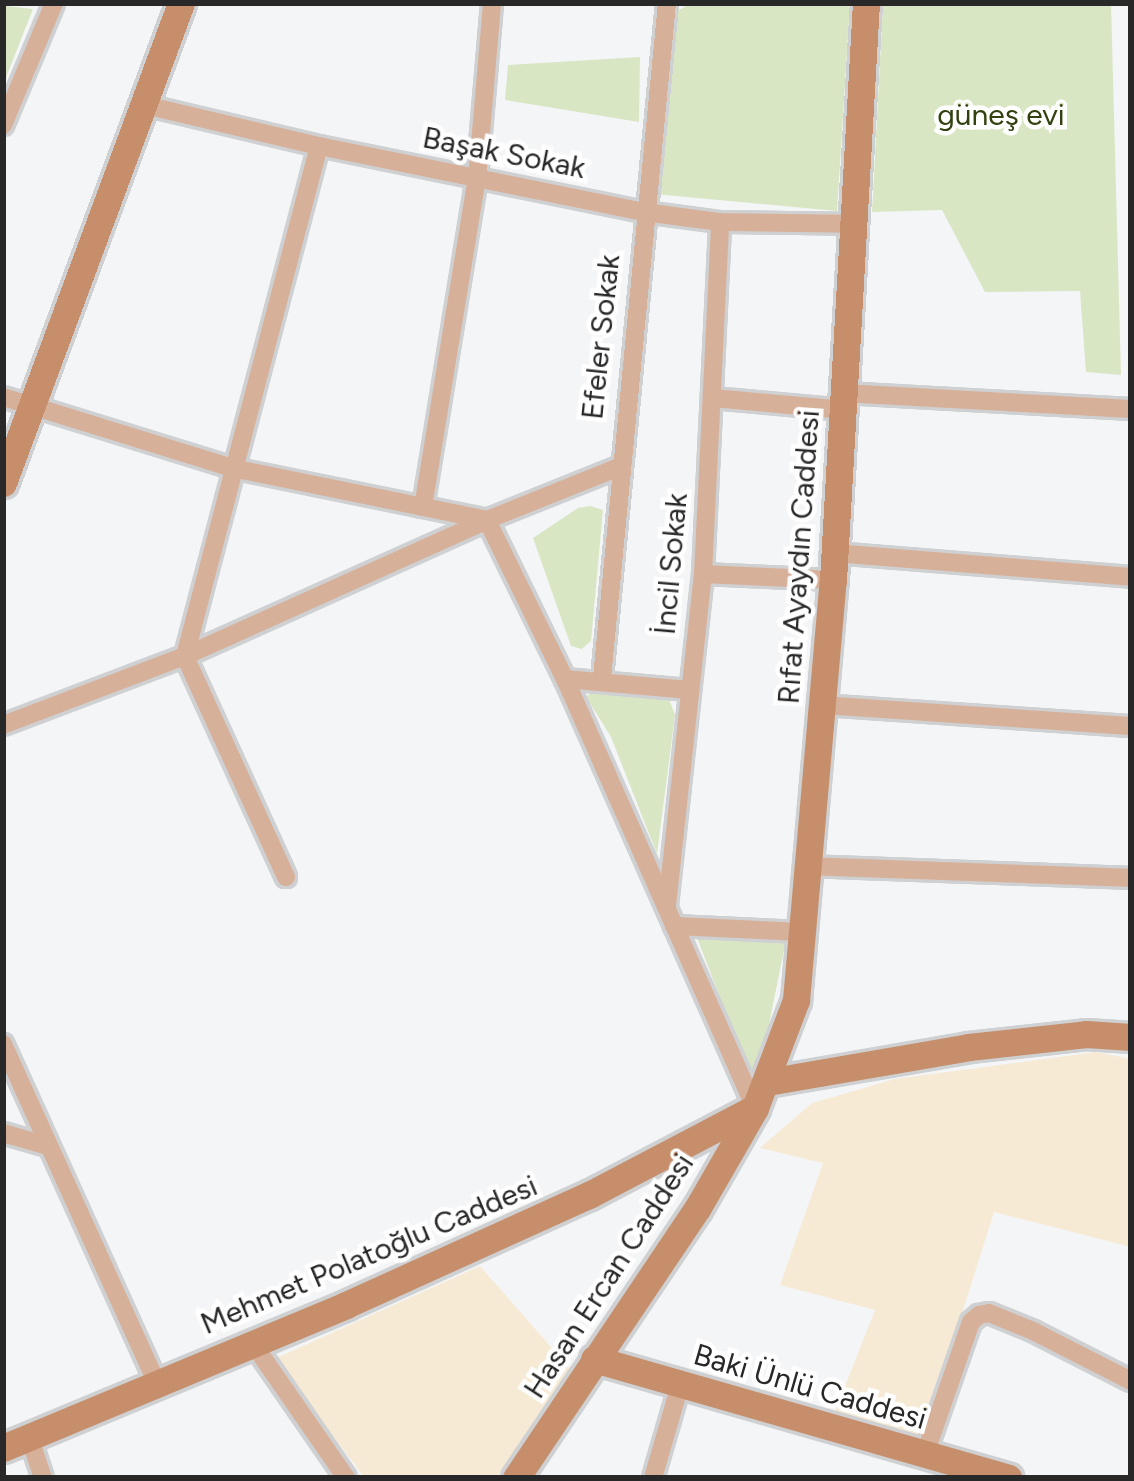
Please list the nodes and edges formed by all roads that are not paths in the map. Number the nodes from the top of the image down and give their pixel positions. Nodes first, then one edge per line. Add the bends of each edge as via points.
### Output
1 (54, 3) edge
2 (181, 3) edge
3 (492, 3) edge
4 (668, 3) edge
5 (866, 3) edge
6 (145, 105) junction
7 (3, 125) edge
8 (319, 146) junction
9 (477, 178) junction
10 (644, 212) junction
11 (720, 221) junction
12 (857, 224) junction
13 (3, 398) edge
14 (713, 398) junction
15 (843, 401) junction
16 (33, 408) junction
17 (1131, 409) edge
18 (619, 467) junction
19 (232, 469) junction
20 (3, 483) edge
21 (423, 507) junction
22 (487, 520) junction
23 (833, 566) junction
24 (703, 574) junction
25 (1131, 577) edge
26 (185, 656) junction
27 (602, 678) junction
28 (565, 679) junction
29 (689, 690) junction
30 (822, 705) junction
31 (3, 724) edge
32 (1131, 726) edge
33 (808, 866) junction
34 (286, 877) dead end
35 (1131, 878) edge
36 (670, 918) junction
37 (802, 932) junction
38 (1131, 1036) edge
39 (3, 1044) edge
40 (767, 1082) junction
41 (755, 1108) junction
42 (3, 1132) edge
43 (48, 1146) junction
44 (253, 1342) junction
45 (593, 1359) junction
46 (156, 1381) junction
47 (1131, 1382) edge
48 (680, 1385) junction
49 (29, 1436) junction
50 (3, 1448) edge
51 (925, 1454) junction
52 (43, 1478) edge
53 (346, 1478) edge
54 (515, 1478) edge
55 (652, 1478) edge
56 (1008, 1478) edge

1 - 7 street
2 - 6 street
3 - 9 street
4 - 10 street, Efeler Sokak
5 - 12 street, Rıfat Ayaydın Caddesi
6 - 8 street, Başak Sokak
6 - 16 street
8 - 9 street, Başak Sokak
8 - 19 street
9 - 10 street, Başak Sokak
9 - 21 street
10 - 11 street, Başak Sokak
10 - 18 street, Efeler Sokak
11 - 12 street, Başak Sokak
11 - 14 street, İncil Sokak
12 - 15 street, Rıfat Ayaydın Caddesi
13 - 16 street
14 - 15 street
14 - 24 street, İncil Sokak
15 - 17 street
15 - 23 street, Rıfat Ayaydın Caddesi
16 - 19 street
16 - 20 street
18 - 22 street
18 - 27 street, Efeler Sokak
19 - 21 street
19 - 26 street
21 - 22 street
22 - 26 street
22 - 28 street
23 - 24 street
23 - 25 street
23 - 30 street, Rıfat Ayaydın Caddesi
24 - 29 street, İncil Sokak
26 - 31 street
26 - 34 street
27 - 28 street
27 - 29 street
28 - 36 street
29 - 36 street, İncil Sokak
30 - 32 street
30 - 33 street, Rıfat Ayaydın Caddesi
33 - 35 street
33 - 37 street, Rıfat Ayaydın Caddesi
36 - 37 street
36 - 41 street
37 - 40 street, Rıfat Ayaydın Caddesi via 796,1000
38 - 40 street via 970,1047
39 - 43 street
40 - 41 street, Rıfat Ayaydın Caddesi
41 - 44 street, Mehmet Polatoğlu Caddesi via 590,1195
41 - 45 street, Hasan Ercan Caddesi via 697,1209
42 - 43 street
43 - 46 street
44 - 46 street, Mehmet Polatoğlu Caddesi
44 - 53 street
45 - 48 street, Baki Ünlü Caddesi
45 - 54 street, Hasan Ercan Caddesi
46 - 49 street, Mehmet Polatoğlu Caddesi
47 - 51 street via 1033,1331 980,1316 971,1322
48 - 51 street, Baki Ünlü Caddesi
48 - 55 street
49 - 50 street, Mehmet Polatoğlu Caddesi
49 - 52 street
51 - 56 street, Baki Ünlü Caddesi

